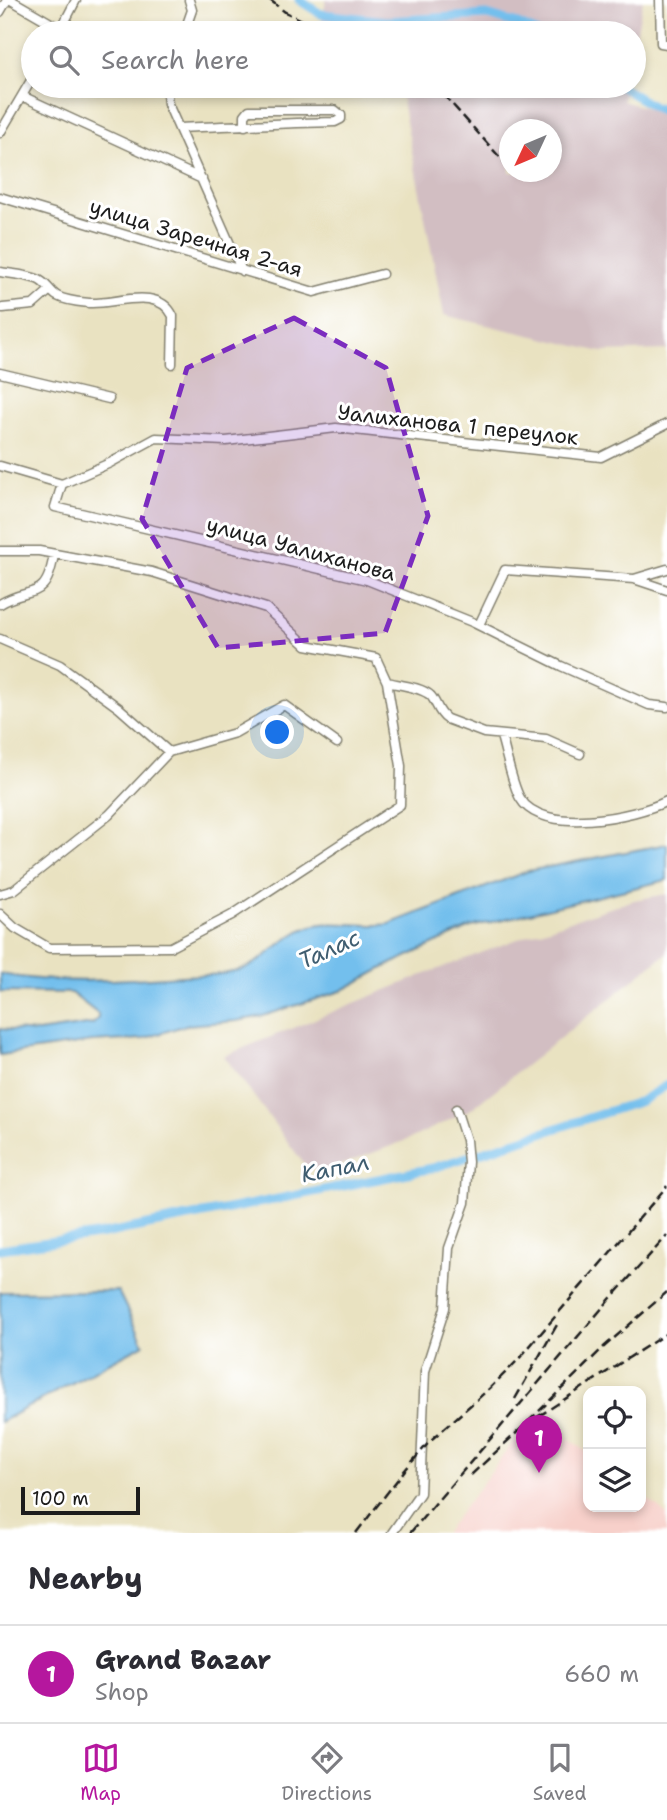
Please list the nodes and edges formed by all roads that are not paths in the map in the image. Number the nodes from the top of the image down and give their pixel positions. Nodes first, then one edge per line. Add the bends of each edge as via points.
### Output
1 (9, 0) edge
2 (76, 0) edge
3 (189, 0) edge
4 (660, 0) edge
5 (0, 12) edge
6 (44, 21) edge
7 (65, 21) edge
8 (188, 21) edge
9 (667, 44) edge
10 (21, 98) edge
11 (26, 98) edge
12 (167, 98) edge
13 (284, 109) junction
14 (283, 123) junction
15 (245, 126) junction
16 (180, 128) junction
17 (0, 133) edge
18 (202, 179) junction
19 (0, 197) edge
20 (242, 271) junction
21 (0, 272) edge
22 (382, 274) dead end
23 (50, 290) junction
24 (3, 308) dead end
25 (172, 364) dead end
26 (0, 373) edge
27 (110, 399) dead end
28 (667, 424) edge
29 (0, 466) edge
30 (62, 484) junction
31 (0, 551) edge
32 (54, 554) junction
33 (667, 569) edge
34 (634, 579) junction
35 (667, 590) edge
36 (0, 604) edge
37 (479, 625) junction
38 (1, 637) edge
39 (387, 682) junction
40 (667, 708) edge
41 (501, 736) junction
42 (337, 743) dead end
43 (169, 752) junction
44 (580, 754) dead end
45 (667, 801) edge
46 (0, 894) edge
47 (0, 914) edge
48 (456, 1109) dead end
49 (392, 1533) edge

1 - 5 street
1 - 6 street
2 - 7 street
3 - 8 street
4 - 9 street via 661,43
10 - 17 street
11 - 18 street
12 - 16 street
13 - 14 street
13 - 14 street via 335,110 341,118
13 - 15 street via 249,110
14 - 15 street
15 - 16 street
16 - 18 street
18 - 20 street
19 - 20 street, улица Заречная 2-ая
20 - 22 street, улица Заречная 2-ая via 314,292
21 - 23 street via 37,279
23 - 24 street via 33,305
23 - 25 street via 68,300 91,303 132,298 166,305 173,316
26 - 27 street
28 - 30 street, Уалиханова 1 переулок via 601,457 336,428 226,440 156,438
29 - 30 street
30 - 37 street, улица Уалиханова via 55,507 367,580
31 - 32 street
32 - 36 street via 51,576 37,592
32 - 39 street via 152,572 266,608 306,645 376,658
33 - 34 street
34 - 35 street
34 - 37 street via 505,570
37 - 40 street, улица Уалиханова via 649,705
38 - 43 street via 60,665
39 - 41 street via 425,692 447,719
39 - 47 street via 401,766 400,805 232,915 171,947 49,948
41 - 44 street via 546,739
41 - 45 street via 520,798 550,819 626,815
42 - 43 street via 284,705 235,733
43 - 46 street via 109,815 14,890
48 - 49 street via 466,1140 465,1203 449,1248 445,1308 425,1371 420,1493

